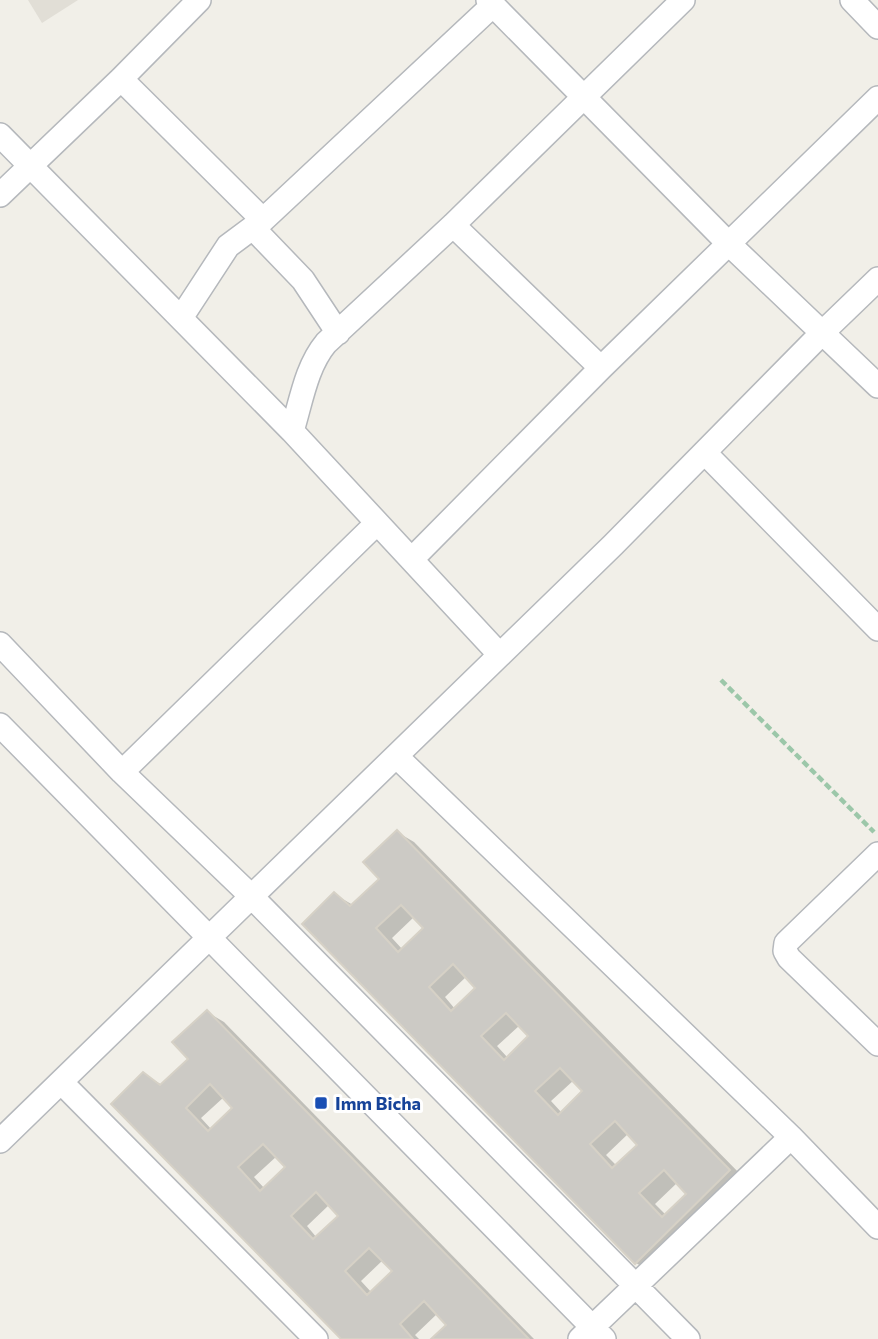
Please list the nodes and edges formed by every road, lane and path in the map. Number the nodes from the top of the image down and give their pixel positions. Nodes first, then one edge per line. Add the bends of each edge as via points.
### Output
1 (199, 0) edge
2 (683, 0) edge
3 (852, 0) edge
4 (490, 3) edge
5 (878, 27) edge
6 (121, 79) junction
7 (878, 98) edge
8 (584, 99) junction
9 (0, 135) edge
10 (31, 166) junction
11 (0, 195) edge
12 (258, 224) junction
13 (453, 225) junction
14 (728, 243) junction
15 (878, 279) edge
16 (181, 317) junction
17 (822, 332) junction
18 (338, 333) junction
19 (601, 368) junction
20 (878, 386) edge
21 (292, 431) junction
22 (705, 453) junction
23 (377, 523) junction
24 (412, 559) junction
25 (878, 629) edge
26 (0, 644) edge
27 (500, 655) junction
28 (721, 680) dead end
29 (0, 725) edge
30 (396, 755) junction
31 (122, 772) junction
32 (878, 836) edge
33 (878, 854) edge
34 (251, 896) junction
35 (209, 937) junction
36 (878, 1044) edge
37 (61, 1082) junction
38 (791, 1137) junction
39 (0, 1141) edge
40 (878, 1227) edge
41 (635, 1286) junction
42 (592, 1335) edge
43 (316, 1339) edge
44 (688, 1339) edge

1 - 6 street
2 - 8 street
3 - 5 street
4 - 8 street
4 - 12 street
6 - 10 street
6 - 12 street
7 - 14 street
8 - 13 street
8 - 14 street
9 - 10 street
10 - 11 street
10 - 16 street
12 - 16 street via 228,246
12 - 18 street
13 - 18 street
13 - 19 street
14 - 17 street
14 - 19 street
15 - 17 street
16 - 21 street
17 - 20 street
17 - 22 street
18 - 21 street via 314,361
19 - 24 street
21 - 23 street
22 - 25 street
22 - 27 street
23 - 24 street
23 - 31 street
24 - 27 street
26 - 31 street
27 - 30 street
28 - 32 path
29 - 35 street
30 - 34 street
30 - 38 street
31 - 34 street
33 - 36 street via 786,943 785,951
34 - 35 street
34 - 41 street
35 - 37 street
35 - 42 street
37 - 39 street
37 - 43 street
38 - 40 street
38 - 41 street
41 - 42 street
41 - 44 street

